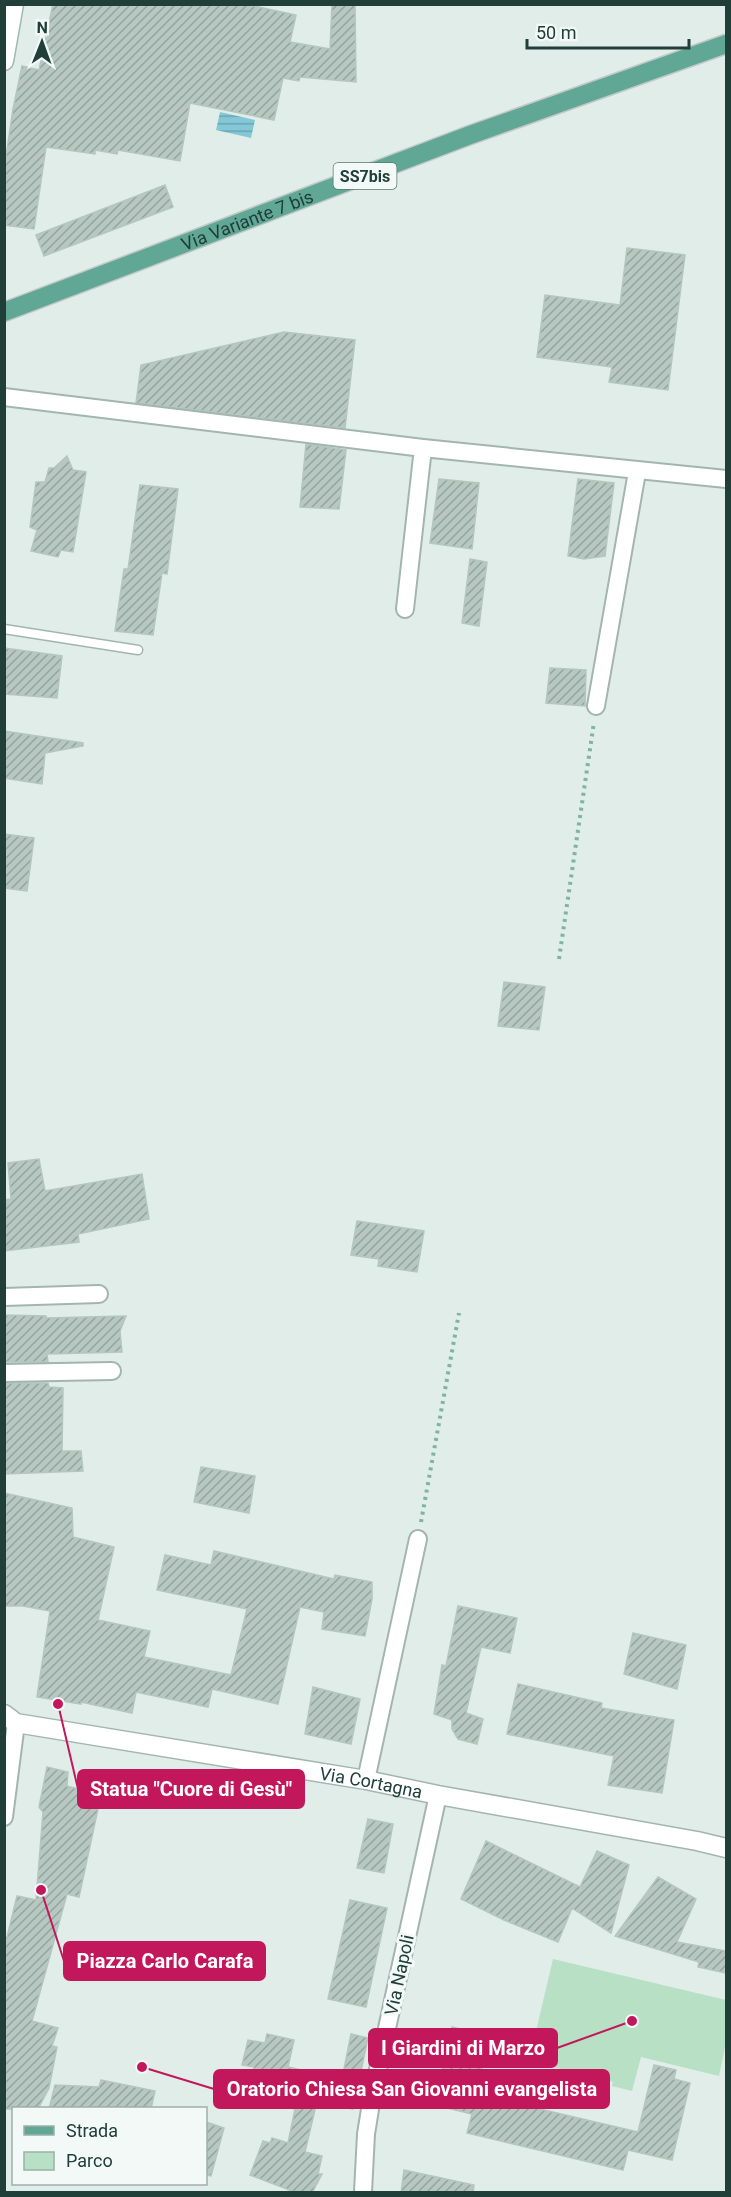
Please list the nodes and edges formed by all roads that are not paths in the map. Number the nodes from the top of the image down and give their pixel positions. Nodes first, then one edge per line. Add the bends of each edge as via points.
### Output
1 (14, 4) edge
2 (726, 44) edge
3 (5, 55) edge
4 (4, 312) edge
5 (4, 397) edge
6 (423, 448) junction
7 (637, 472) junction
8 (726, 479) edge
9 (405, 609) dead end
10 (4, 629) edge
11 (138, 650) dead end
12 (596, 706) road end
13 (99, 1293) dead end
14 (4, 1297) edge
15 (112, 1371) dead end
16 (4, 1373) edge
17 (418, 1539) road end
18 (10, 1718) edge
19 (366, 1780) junction
20 (438, 1795) junction
21 (4, 1817) edge
22 (726, 1848) edge
23 (363, 2193) edge

1 - 3 street
2 - 4 main road, Via Variante 7 bis / SS7bis via 470,135
5 - 6 street
6 - 7 street
6 - 9 street
7 - 8 street
7 - 12 street
10 - 11 lane
13 - 14 street
15 - 16 street
17 - 19 street
18 - 19 street, Via Cortagna
18 - 21 street
19 - 20 street, Via Cortagna
20 - 22 street, Via Cortagna
20 - 23 street, Via Napoli via 372,2097

